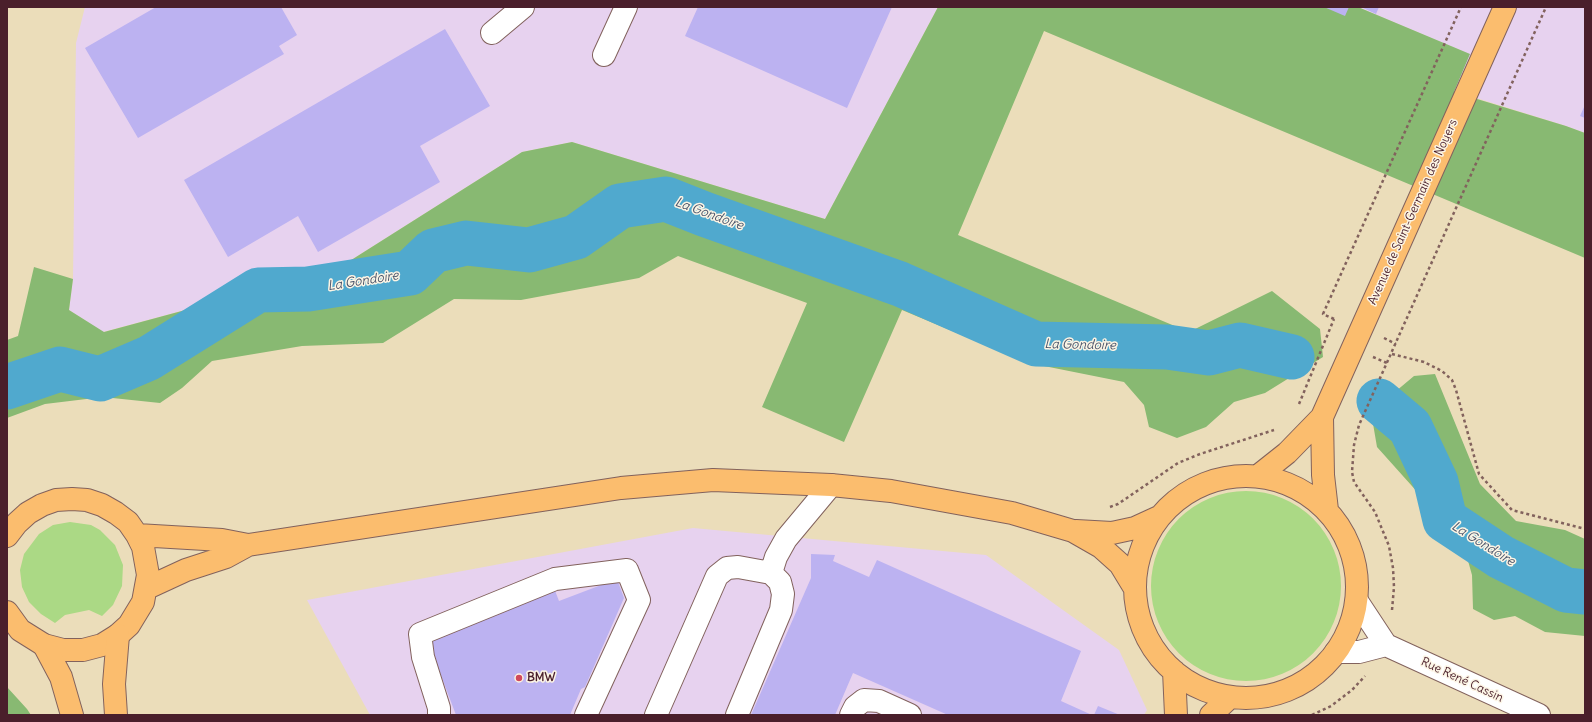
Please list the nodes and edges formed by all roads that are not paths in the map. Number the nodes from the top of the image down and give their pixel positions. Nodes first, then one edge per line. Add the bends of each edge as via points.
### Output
1 (522, 7) edge
2 (626, 7) edge
3 (1505, 7) edge
4 (492, 33) dead end
5 (604, 55) dead end
6 (1322, 417) junction
7 (1258, 476) junction
8 (831, 485) junction
9 (1327, 510) junction
10 (1159, 517) junction
11 (1073, 531) junction
12 (137, 535) junction
13 (7, 536) edge
14 (248, 545) junction
15 (772, 574) junction
16 (1134, 587) junction
17 (147, 588) junction
18 (1356, 601) junction
19 (7, 613) edge
20 (118, 635) junction
21 (44, 645) junction
22 (1386, 645) junction
23 (1336, 652) junction
24 (1174, 671) junction
25 (1229, 698) junction
26 (72, 715) edge
27 (116, 715) edge
28 (439, 715) edge
29 (586, 715) edge
30 (656, 715) edge
31 (737, 715) edge
32 (852, 715) edge
33 (910, 715) edge
34 (1176, 715) edge
35 (1211, 715) edge
36 (1538, 715) edge

1 - 4 street
2 - 5 street
3 - 6 main road, Avenue de Saint-Germain des Noyers
6 - 7 main road, Avenue de Saint-Germain des Noyers via 1287,454
6 - 9 main road, Avenue de Saint-Germain des Noyers
7 - 9 main road via 1284,482 1307,494
7 - 10 main road via 1221,479 1187,492
8 - 11 main road via 891,491 976,506
8 - 14 main road via 713,480 621,488
8 - 15 street via 786,539 776,557
9 - 18 main road via 1346,537 1356,568
10 - 11 main road via 1135,528 1112,533
10 - 16 main road via 1141,550
11 - 16 main road via 1101,547 1120,564
12 - 13 main road via 128,522 116,512 87,500 72,499 56,500 42,505 28,513
12 - 14 main road via 222,540
12 - 17 main road via 147,561
14 - 17 main road via 226,557 186,570
15 - 30 street via 738,567 727,568 717,576
15 - 31 street via 780,582 783,594 781,610
16 - 24 main road via 1138,614 1148,640
17 - 20 main road via 137,614
18 - 22 street
18 - 23 main road via 1349,627
19 - 21 main road via 20,630
20 - 21 main road via 83,650 63,650
20 - 27 main road via 114,684
21 - 26 main road via 61,677
22 - 23 street via 1359,652
22 - 36 street, Rue René Cassin
23 - 25 main road via 1318,671 1297,686 1255,697
24 - 25 main road via 1187,681
24 - 34 main road
25 - 35 main road
28 - 29 street via 423,657 420,634 555,579 627,570 639,600
32 - 33 street via 855,707 864,700 879,701

